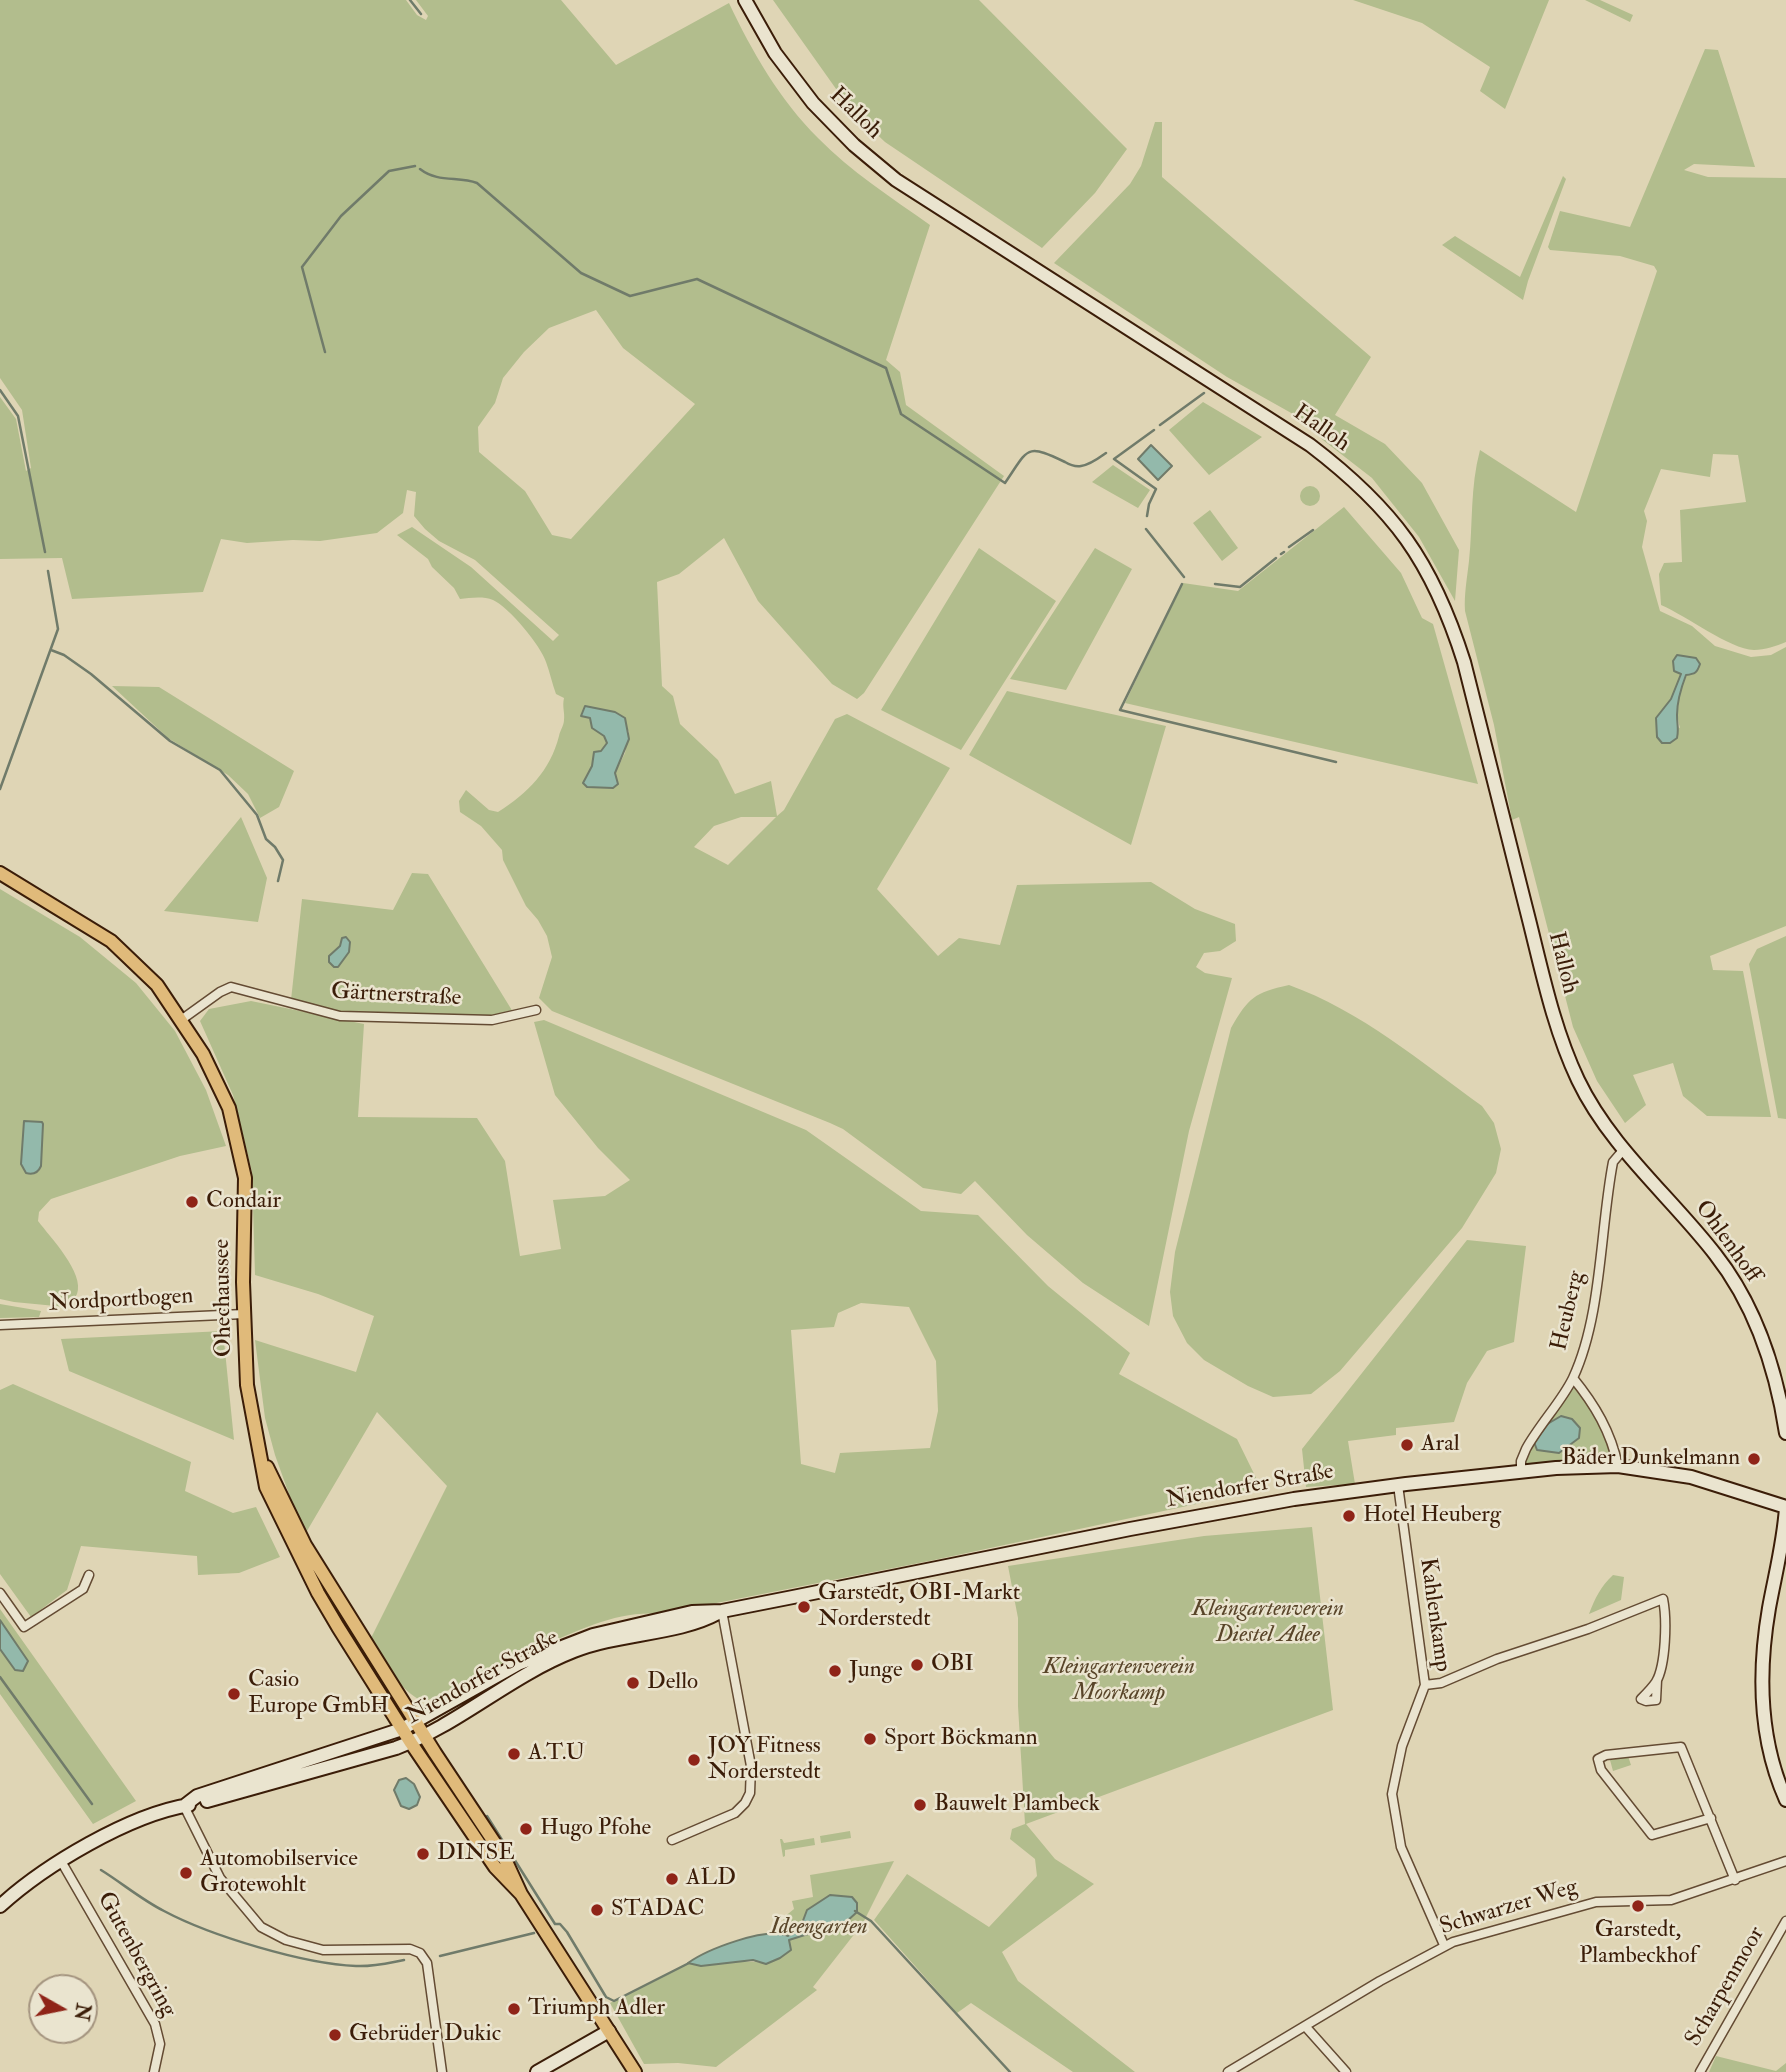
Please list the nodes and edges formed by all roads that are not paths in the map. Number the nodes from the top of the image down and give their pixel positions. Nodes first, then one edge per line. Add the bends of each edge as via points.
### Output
1 (746, 0) edge
2 (0, 873) edge
3 (536, 1010) dead end
4 (181, 1020) junction
5 (1589, 1099) joint
6 (1624, 1149) junction
7 (244, 1314) junction
8 (0, 1325) edge
9 (1573, 1378) junction
10 (1786, 1433) edge
11 (257, 1448) junction
12 (1618, 1466) junction
13 (1521, 1472) junction
14 (1398, 1485) junction
15 (1786, 1507) edge
16 (89, 1575) dead end
17 (0, 1592) edge
18 (722, 1611) junction
19 (1657, 1680) dead end
20 (1425, 1685) junction
21 (416, 1722) junction
22 (402, 1729) junction
23 (425, 1735) junction
24 (411, 1743) junction
25 (1786, 1800) edge
26 (184, 1806) junction
27 (1711, 1818) junction
28 (671, 1840) dead end
29 (61, 1861) junction
30 (1786, 1861) edge
31 (1735, 1880) junction
32 (521, 1894) junction
33 (0, 1906) edge
34 (1786, 1921) edge
35 (1444, 1945) junction
36 (1306, 2026) junction
37 (609, 2031) junction
38 (154, 2072) edge
39 (442, 2072) edge
40 (537, 2072) edge
41 (635, 2072) edge
42 (1228, 2072) edge
43 (1346, 2072) edge
44 (1700, 2072) edge

1 - 5 main road, Halloh via 775,53 813,103 880,167 1310,445 1360,486 1414,548 1448,612 1464,662 1554,1018
2 - 4 main road, Ohechaussee via 111,941 157,985
3 - 4 street, Gärtnerstraße via 492,1020 340,1016 231,987
4 - 7 main road, Ohechaussee via 229,1108 245,1178
5 - 6 main road, Ohlenhoff
6 - 9 street, Heuberg via 1613,1162 1588,1331
6 - 10 main road, Ohlenhoff via 1715,1254 1737,1287 1765,1344
7 - 8 street, Nordportbogen
7 - 11 main road, Ohechaussee via 247,1385
9 - 12 street via 1593,1402 1613,1441
9 - 13 street, Heuberg via 1523,1455
11 - 21 main road, Ohechaussee via 305,1545
11 - 22 main road, Ohechaussee via 266,1487 318,1593
12 - 13 main road, Niendorfer Straße
12 - 15 main road, Niendorfer Straße via 1691,1478
13 - 14 main road, Niendorfer Straße
14 - 18 main road, Niendorfer Straße via 1153,1525
14 - 20 street, Kahlenkamp
15 - 25 main road via 1764,1648 1763,1703 1767,1744
16 - 17 street via 83,1589 24,1627
18 - 21 main road, Niendorfer Straße via 692,1612 627,1626 560,1647 519,1664
18 - 23 main road, Niendorfer Straße via 701,1622 575,1650 524,1674
18 - 28 street via 751,1766 750,1793 735,1813
19 - 20 street via 1663,1652 1663,1600
20 - 35 street, Kahlenkamp via 1402,1746 1392,1794 1401,1847
21 - 22 main road, Niendorfer Straße
21 - 23 main road, Ohechaussee
22 - 24 main road, Ohechaussee
22 - 26 main road, Niendorfer Straße via 197,1796
23 - 24 main road, Niendorfer Straße
23 - 32 main road, Ohechaussee via 504,1857
24 - 26 main road, Niendorfer Straße
24 - 32 main road, Ohechaussee via 495,1867
26 - 29 main road, Niendorfer Straße via 127,1825
26 - 39 street via 220,1878 261,1927 323,1950 384,1948 420,1953 427,1963
27 - 27 street via 1681,1747 1598,1759 1601,1770 1652,1835
27 - 31 street
29 - 33 main road, Niendorfer Straße
29 - 38 street, Gutenbergring via 155,2024 160,2045
30 - 31 street, Schwarzer Weg
31 - 35 street, Schwarzer Weg via 1671,1900 1596,1902
32 - 37 main road, Ohechaussee
34 - 44 street, Scharpenmoor
35 - 36 street, Schwarzer Weg
36 - 42 street, Schwarzer Weg
36 - 43 street
37 - 40 main road
37 - 41 main road, Ohechaussee

